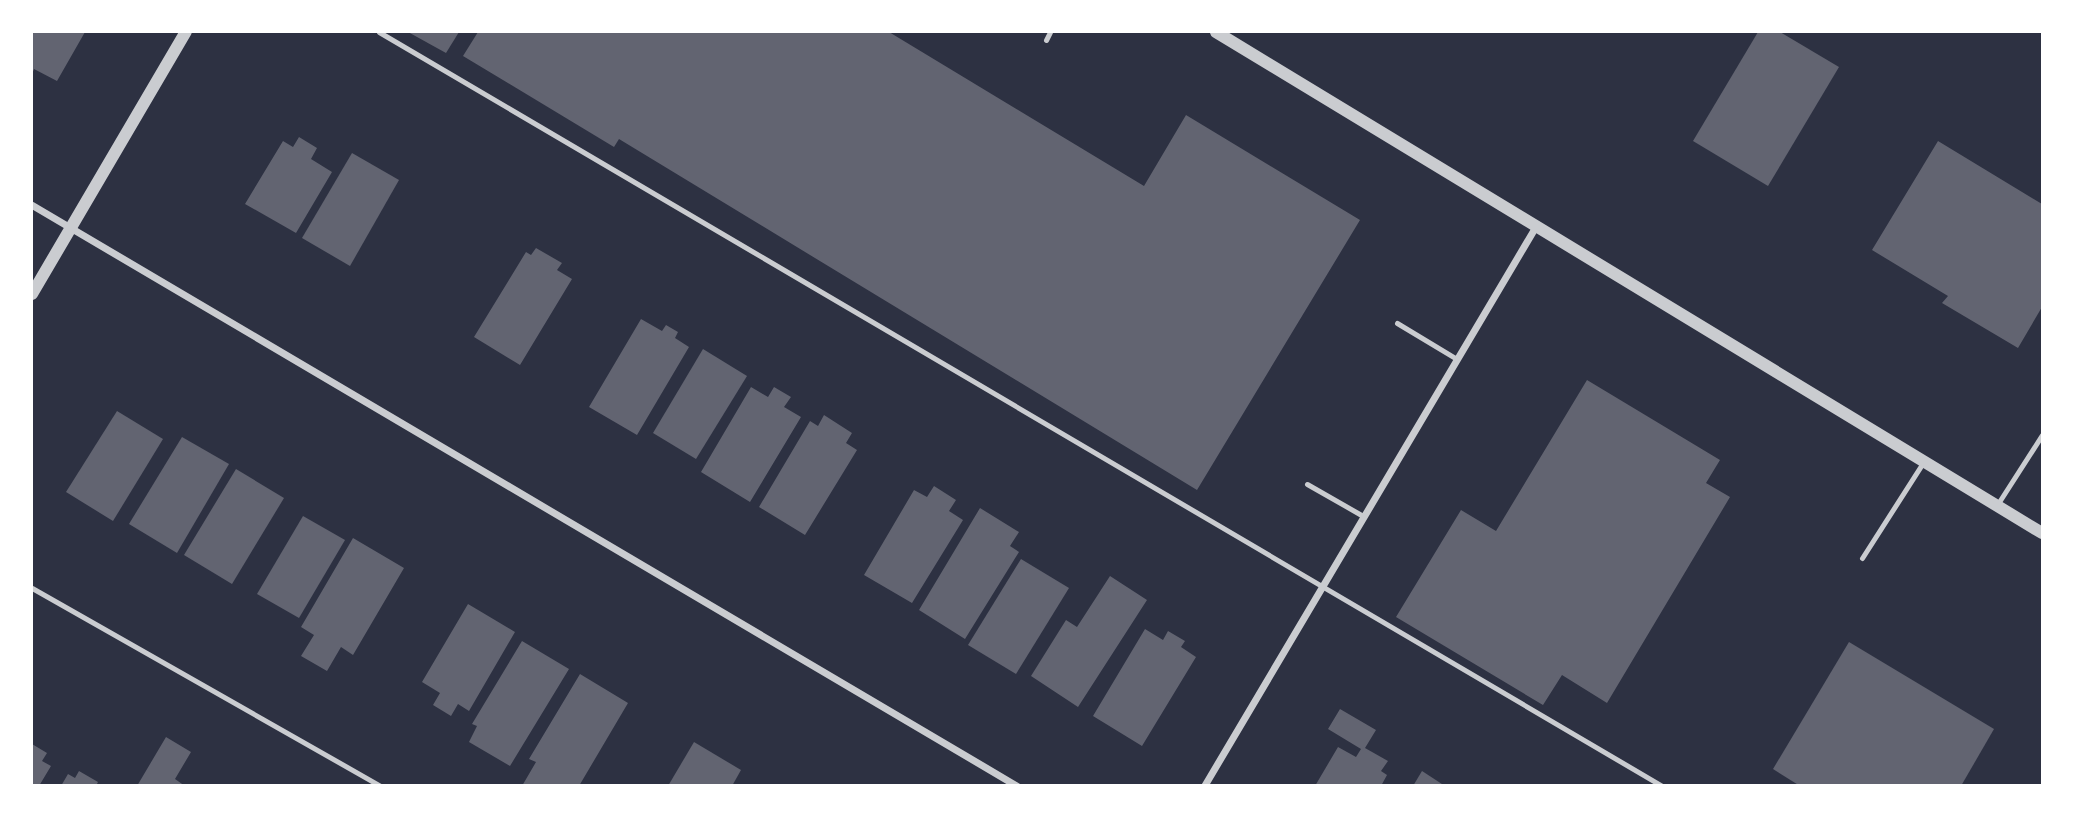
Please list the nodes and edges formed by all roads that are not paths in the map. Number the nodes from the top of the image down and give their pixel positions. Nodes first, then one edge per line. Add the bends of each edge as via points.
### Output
1 (186, 32) edge
2 (379, 32) edge
3 (1050, 32) edge
4 (1216, 32) edge
5 (1045, 40) dead end
6 (32, 205) edge
7 (1537, 224) junction
8 (71, 228) junction
9 (32, 294) edge
10 (1397, 323) dead end
11 (1457, 359) junction
12 (2042, 435) edge
13 (1924, 461) junction
14 (1307, 484) dead end
15 (1997, 505) junction
16 (1363, 516) junction
17 (2042, 533) edge
18 (1861, 558) dead end
19 (1323, 585) junction
20 (32, 589) edge
21 (381, 786) edge
22 (1017, 786) edge
23 (1203, 786) edge
24 (1661, 786) edge

1 - 8 street
2 - 19 lane
3 - 5 lane
4 - 7 street
6 - 8 street
7 - 11 street
7 - 13 street
8 - 9 street
8 - 22 street
10 - 11 lane
11 - 16 street
12 - 15 lane
13 - 15 street
13 - 18 lane
14 - 16 lane
15 - 17 street
16 - 19 street
19 - 23 street
19 - 24 lane
20 - 21 lane

